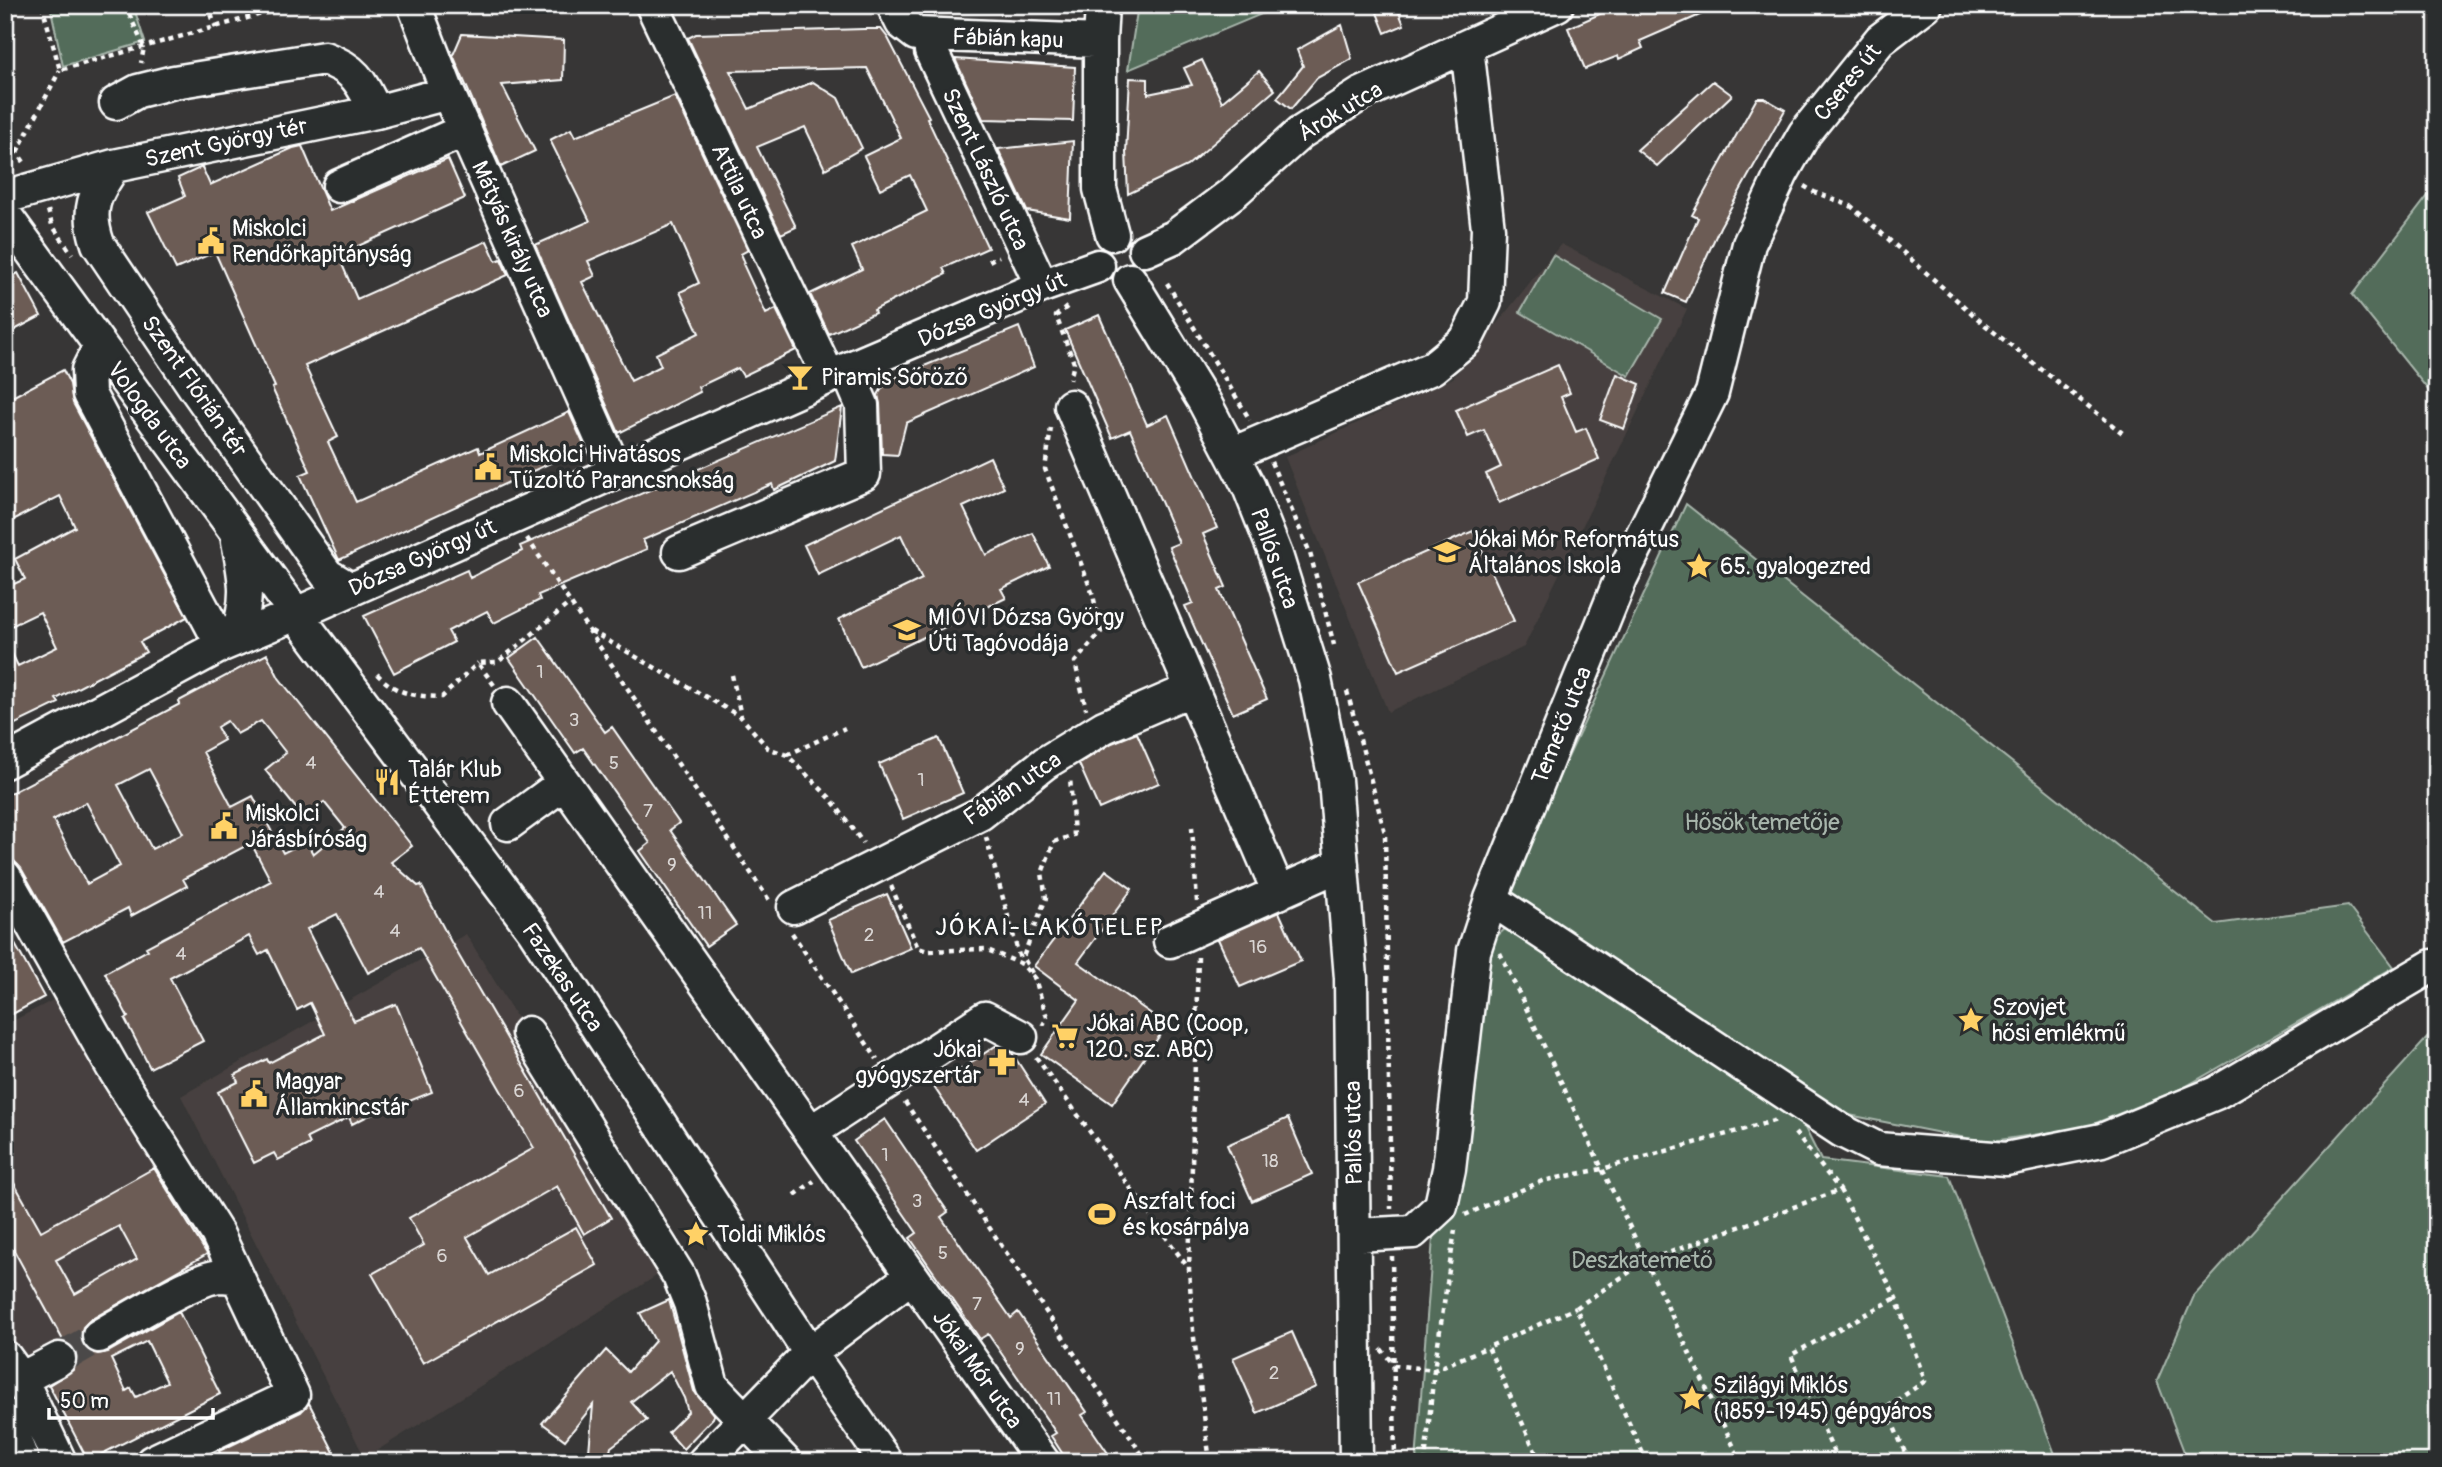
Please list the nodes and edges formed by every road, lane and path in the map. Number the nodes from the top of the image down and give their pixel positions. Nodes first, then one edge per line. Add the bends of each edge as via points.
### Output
1 (41, 5) edge
2 (208, 5) edge
3 (294, 5) edge
4 (414, 5) edge
5 (652, 5) edge
6 (893, 5) edge
7 (1102, 5) edge
8 (1557, 5) edge
9 (1926, 5) edge
10 (216, 27) junction
11 (1100, 41) junction
12 (924, 42) junction
13 (1467, 47) junction
14 (60, 70) junction
15 (448, 93) junction
16 (117, 103) dead end
17 (376, 111) junction
18 (465, 130) junction
19 (5, 147) edge
20 (114, 166) junction
21 (1782, 173) junction
22 (339, 186) dead end
23 (5, 198) edge
24 (5, 215) edge
25 (1112, 234) junction
26 (1145, 250) junction
27 (1098, 266) junction
28 (1130, 281) junction
29 (1041, 286) junction
30 (1072, 302) dead end
31 (100, 346) junction
32 (838, 373) junction
33 (195, 388) junction
34 (1064, 405) junction
35 (147, 411) junction
36 (2125, 435) dead end
37 (1232, 454) junction
38 (616, 472) junction
39 (525, 512) junction
40 (236, 533) junction
41 (679, 552) dead end
42 (351, 589) junction
43 (570, 603) junction
44 (296, 614) junction
45 (588, 629) junction
46 (229, 641) junction
47 (478, 663) junction
48 (370, 667) dead end
49 (732, 675) dead end
50 (1192, 690) junction
51 (508, 703) joint
52 (741, 717) junction
53 (845, 728) dead end
54 (1069, 749) junction
55 (787, 755) junction
56 (5, 762) edge
57 (564, 783) junction
58 (980, 814) junction
59 (508, 824) dead end
60 (1192, 827) dead end
61 (856, 831) dead end
62 (1342, 864) junction
63 (5, 877) edge
64 (1279, 893) junction
65 (1487, 910) junction
66 (786, 915) junction
67 (1199, 928) junction
68 (1170, 941) dead end
69 (918, 948) dead end
70 (1022, 964) junction
71 (2432, 966) dead end
72 (1035, 979) junction
73 (1047, 1017) dead end
74 (528, 1033) dead end
75 (1021, 1037) joint
76 (890, 1080) junction
77 (1783, 1118) dead end
78 (1791, 1128) dead end
79 (811, 1132) junction
80 (1602, 1169) junction
81 (1840, 1190) junction
82 (1355, 1234) junction
83 (1646, 1261) junction
84 (1189, 1269) junction
85 (912, 1276) junction
86 (237, 1278) junction
87 (1896, 1298) junction
88 (1576, 1308) junction
89 (99, 1336) tunnel mouth
90 (1488, 1347) junction
91 (810, 1353) junction
92 (59, 1359) tunnel mouth
93 (1394, 1366) dead end
94 (13, 1368) edge
95 (1434, 1370) junction
96 (5, 1415) edge
97 (744, 1419) junction
98 (53, 1459) edge
99 (1354, 1461) edge
100 (23, 1462) edge
101 (152, 1462) edge
102 (704, 1462) edge
103 (785, 1462) edge
104 (886, 1462) edge
105 (1043, 1462) edge
106 (1147, 1462) edge
107 (1210, 1462) edge
108 (1425, 1462) edge
109 (1540, 1462) edge
110 (1647, 1462) edge
111 (1741, 1462) edge
112 (1838, 1462) edge
113 (1909, 1462) edge

1 - 14 path
2 - 10 path
3 - 10 path
4 - 15 street, Mátyás király utca
5 - 32 street, Attila utca
6 - 12 street, Szent László utca via 902,23
7 - 11 street
8 - 13 street, Árok utca
9 - 21 street, Cseres út via 1880,40 1805,133
10 - 14 path
11 - 12 street, Fábián kapu
11 - 25 street via 1100,189
12 - 29 street, Szent László utca
13 - 26 street, Árok utca via 1351,101 1300,133 1234,192 1174,237
13 - 37 street via 1488,229 1485,302 1466,340 1432,368
14 - 19 path via 17,152
15 - 17 street, Szent György tér
15 - 18 street, Mátyás király utca
16 - 17 street via 138,91 174,82 324,58 345,65
17 - 20 street, Szent György tér
18 - 22 street
18 - 38 street, Mátyás király utca
20 - 23 street, Szent György tér
20 - 33 street, Szent Flórián tér via 91,209 94,235
21 - 36 path via 1814,192 1852,206 1985,325
21 - 65 street, Temető utca via 1749,244 1712,394 1620,578
24 - 31 street, Vologda utca
25 - 26 street via 1131,235
25 - 27 street via 1099,248
26 - 28 street via 1143,269
27 - 28 street via 1112,280
27 - 29 street, Dózsa György út
28 - 37 street, Pallós utca
29 - 32 street, Dózsa György út
30 - 34 path via 1056,316 1074,363
31 - 35 street, Vologda utca
31 - 46 street via 88,370 89,394
32 - 38 street, Dózsa György út
32 - 41 street via 862,405 864,474
33 - 35 street
33 - 42 street, Szent Flórián tér via 327,575
34 - 50 street
34 - 54 path via 1051,429 1045,469 1093,595 1101,632 1075,662 1087,708
35 - 40 street, Vologda utca
37 - 62 street, Pallós utca via 1276,555 1315,679 1335,780
38 - 39 street, Dózsa György út
39 - 42 street, Dózsa György út
39 - 43 path via 528,540
40 - 44 street, Vologda utca
40 - 46 street via 247,589 245,611
42 - 44 street, Dózsa György út
43 - 45 path
43 - 47 path via 498,662
44 - 46 street, Dózsa György út
44 - 91 street, Fazekas utca via 534,931
45 - 52 path
45 - 66 path
46 - 56 street, Dózsa György út
47 - 48 path via 442,697 412,696 387,685
47 - 51 path
49 - 52 path
50 - 54 street, Fábián utca via 1104,727
50 - 64 street
51 - 57 street
52 - 55 path via 768,748
53 - 55 path
54 - 58 street, Fábián utca
54 - 72 path via 1074,835 1054,842 1042,873 1046,898 1023,957
55 - 61 path
57 - 59 street
57 - 79 street
58 - 66 street, Fábián utca
58 - 70 path
60 - 67 path
62 - 64 street
62 - 82 street, Pallós utca via 1351,978
63 - 86 street via 113,1068 217,1233
64 - 67 street
65 - 71 street via 1878,1149 1993,1158 2102,1140 2216,1093
65 - 80 path
65 - 82 street, Temető utca via 1474,951 1441,1206 1413,1232
66 - 76 path
67 - 68 street
67 - 84 path
69 - 70 path via 985,949
70 - 72 path
72 - 73 path
74 - 97 street via 679,1276 712,1386
75 - 76 street via 985,1018
75 - 84 path
76 - 79 street
76 - 106 path
77 - 80 path
78 - 81 path
79 - 85 street
80 - 83 path
80 - 95 path via 1542,1181 1457,1219
81 - 83 path
81 - 87 path
82 - 99 street, Pallós utca
83 - 88 path
83 - 111 path
84 - 107 path
85 - 91 street
85 - 105 street, Jókai Mór utca
86 - 89 street via 202,1281
86 - 101 street via 293,1395
87 - 112 path via 1791,1355
87 - 113 path via 1924,1381 1886,1408
88 - 90 path
88 - 110 path
90 - 95 path
90 - 109 path
91 - 97 street
91 - 104 street
92 - 94 street
93 - 95 path
94 - 98 street
95 - 108 path
96 - 100 street
97 - 102 street
97 - 103 street

